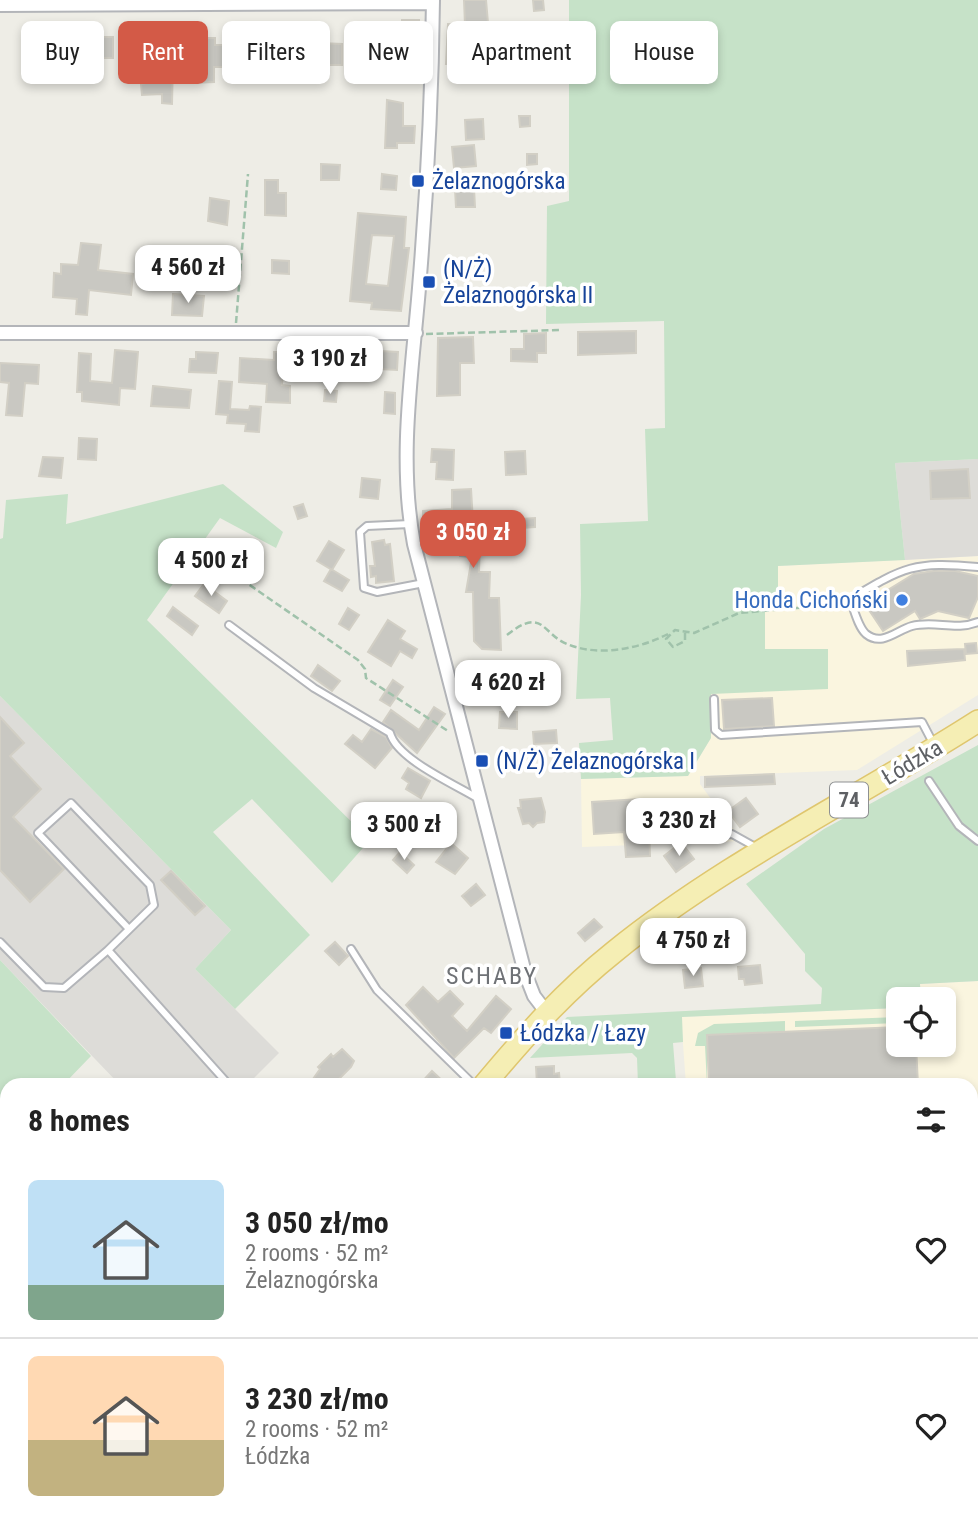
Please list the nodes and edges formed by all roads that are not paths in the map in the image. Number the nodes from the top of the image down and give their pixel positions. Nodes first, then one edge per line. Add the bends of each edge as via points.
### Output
1 (433, 1) edge
2 (0, 5) edge
3 (0, 333) edge
4 (416, 333) junction
5 (410, 524) junction
6 (978, 567) edge
7 (424, 583) junction
8 (978, 622) edge
9 (229, 625) dead end
10 (714, 699) dead end
11 (978, 721) edge
12 (935, 748) junction
13 (929, 781) dead end
14 (482, 801) junction
15 (655, 836) dead end
16 (978, 841) edge
17 (763, 852) junction
18 (129, 929) junction
19 (0, 942) edge
20 (351, 949) dead end
21 (108, 950) junction
22 (547, 1013) junction
23 (223, 1078) edge
24 (467, 1078) edge
25 (490, 1078) edge

1 - 2 street
1 - 4 street via 432,113
3 - 4 street
4 - 5 street via 406,465
5 - 7 street
5 - 7 lane via 367,526 360,532 364,588 377,592
6 - 8 lane via 909,566 850,599 864,632 875,638 893,636 913,626 966,627
7 - 14 street
9 - 14 lane via 314,688 390,733 393,744 407,756
10 - 12 lane via 715,730 721,735 922,722
11 - 12 main road, Łódzka / 74
12 - 17 main road, Łódzka / 74
13 - 16 lane via 959,826
14 - 22 street via 529,987
15 - 17 lane via 732,834
17 - 22 main road, Łódzka / 74 via 632,938
18 - 18 lane via 154,905 149,885 71,803 38,833
18 - 21 lane
19 - 21 lane via 44,987 64,988
20 - 24 lane via 377,990
21 - 23 lane
22 - 25 main road, Łódzka / 74

